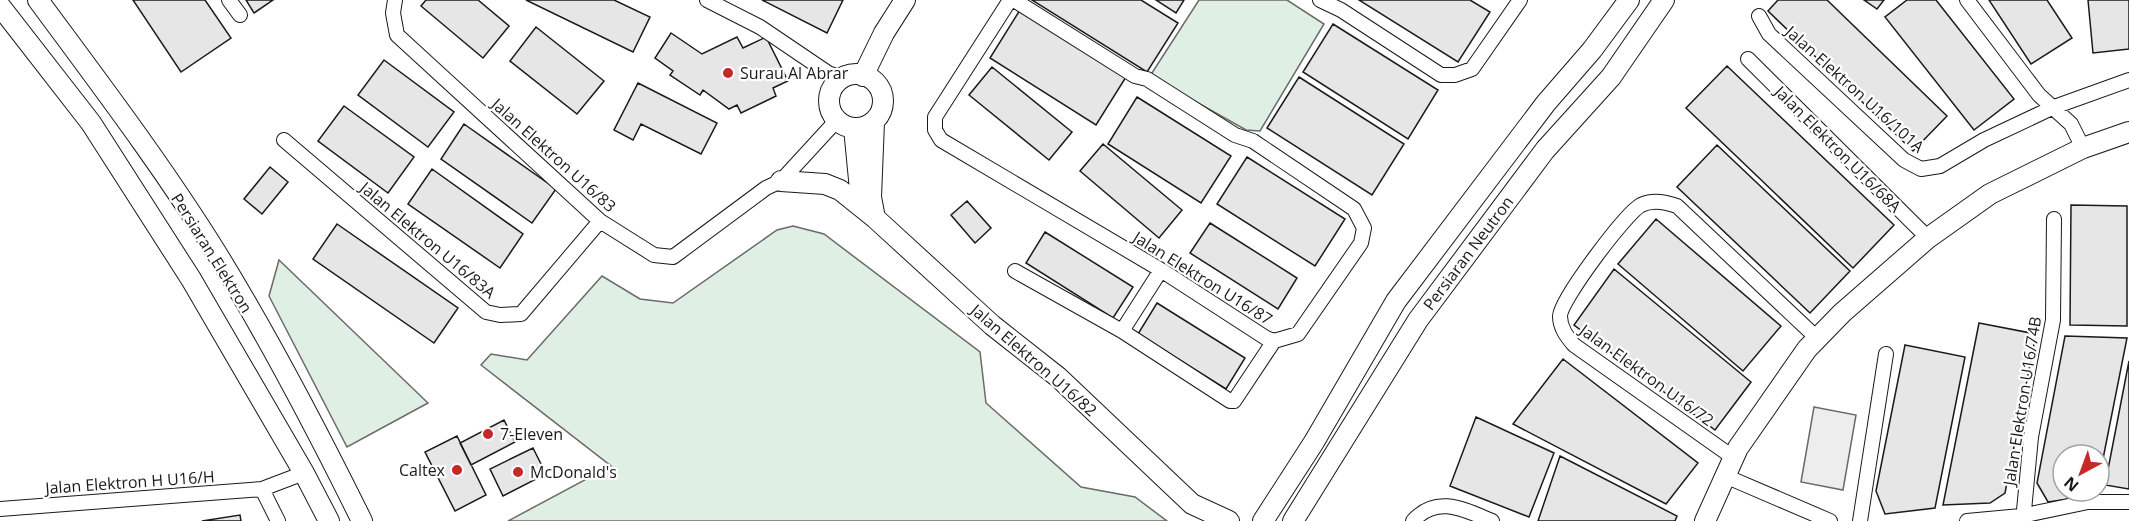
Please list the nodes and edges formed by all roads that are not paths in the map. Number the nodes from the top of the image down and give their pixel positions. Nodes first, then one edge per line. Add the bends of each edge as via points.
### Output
1 (38, 0) edge
2 (230, 0) edge
3 (395, 0) edge
4 (707, 0) edge
5 (905, 0) edge
6 (1012, 0) edge
7 (1320, 0) edge
8 (1520, 0) edge
9 (1629, 0) edge
10 (1664, 0) edge
11 (1967, 0) edge
12 (0, 6) edge
13 (240, 15) dead end
14 (1759, 16) dead end
15 (1748, 59) dead end
16 (863, 76) junction
17 (842, 78) junction
18 (2129, 80) edge
19 (2054, 107) junction
20 (874, 122) junction
21 (845, 124) junction
22 (2129, 132) edge
23 (284, 140) dead end
24 (2083, 148) junction
25 (781, 181) junction
26 (875, 218) junction
27 (2054, 219) dead end
28 (600, 221) junction
29 (1928, 238) junction
30 (1161, 270) junction
31 (1015, 271) dead end
32 (1122, 331) junction
33 (1818, 339) junction
34 (1274, 341) junction
35 (1886, 354) dead end
36 (1734, 458) junction
37 (304, 473) junction
38 (1725, 476) junction
39 (262, 489) junction
40 (2129, 501) edge
41 (0, 509) edge
42 (1196, 513) edge
43 (2022, 518) edge
44 (278, 521) edge
45 (328, 521) edge
46 (362, 521) edge
47 (1229, 521) edge
48 (1263, 521) edge
49 (1293, 521) edge
50 (1413, 521) edge
51 (1492, 521) edge
52 (1705, 521) edge
53 (1830, 521) edge
54 (1860, 521) edge
55 (1967, 521) edge

1 - 46 street, Persiaran Elektron via 117,106 219,257
2 - 13 street
3 - 28 street, Jalan Elektron U16/83 via 397,35
4 - 17 street via 760,27 828,73
5 - 16 street
6 - 30 street, Jalan Elektron U16/87 via 935,117 935,130 941,140
6 - 34 street, Jalan Elektron U16/87 via 1235,135 1254,141 1354,209 1364,228 1361,243 1298,334
7 - 8 street via 1441,75 1455,75 1472,69
9 - 48 street, Persiaran Neutron via 1396,302
10 - 49 street, Persiaran Neutron via 1611,78 1545,150 1418,320
11 - 19 street via 2039,95
12 - 37 street, Persiaran Elektron via 91,123 191,279
14 - 19 street, Jalan Elektron U16/101A via 1769,33 1904,160 1921,169 1940,166
15 - 29 street, Jalan Elektron U16/68A
16 - 17 street
16 - 20 street via 877,85 883,100
17 - 21 street via 829,97 832,113
18 - 19 street
19 - 24 street via 2071,124
20 - 21 street
20 - 26 street via 871,198
21 - 25 street, Jalan Elektron U16/83
21 - 26 street via 861,196
22 - 24 street
23 - 28 street, Jalan Elektron U16/83A via 486,312 521,314
24 - 29 street via 1990,194
25 - 26 street via 833,187
25 - 28 street, Jalan Elektron U16/83 via 673,257 654,255
26 - 42 street, Jalan Elektron U16/82 via 992,325 1058,377
27 - 43 street, Jalan Elektron U16/74B via 2054,320 2031,437
29 - 33 street
30 - 32 street
30 - 34 street, Jalan Elektron U16/87
31 - 32 street
32 - 34 street via 1232,402
33 - 36 street
33 - 36 street, Jalan Elektron U16/72 via 1677,206 1660,202 1639,206 1597,254 1562,306 1561,325 1566,336
35 - 54 street
36 - 38 street
37 - 39 street, Jalan Elektron H U16/H
37 - 45 street, Persiaran Elektron
38 - 52 street
38 - 53 street
39 - 41 street, Jalan Elektron H U16/H
39 - 44 street
40 - 43 street via 2088,502
42 - 47 street, Jalan Elektron U16/82
43 - 55 street
50 - 51 street via 1428,508 1443,505

